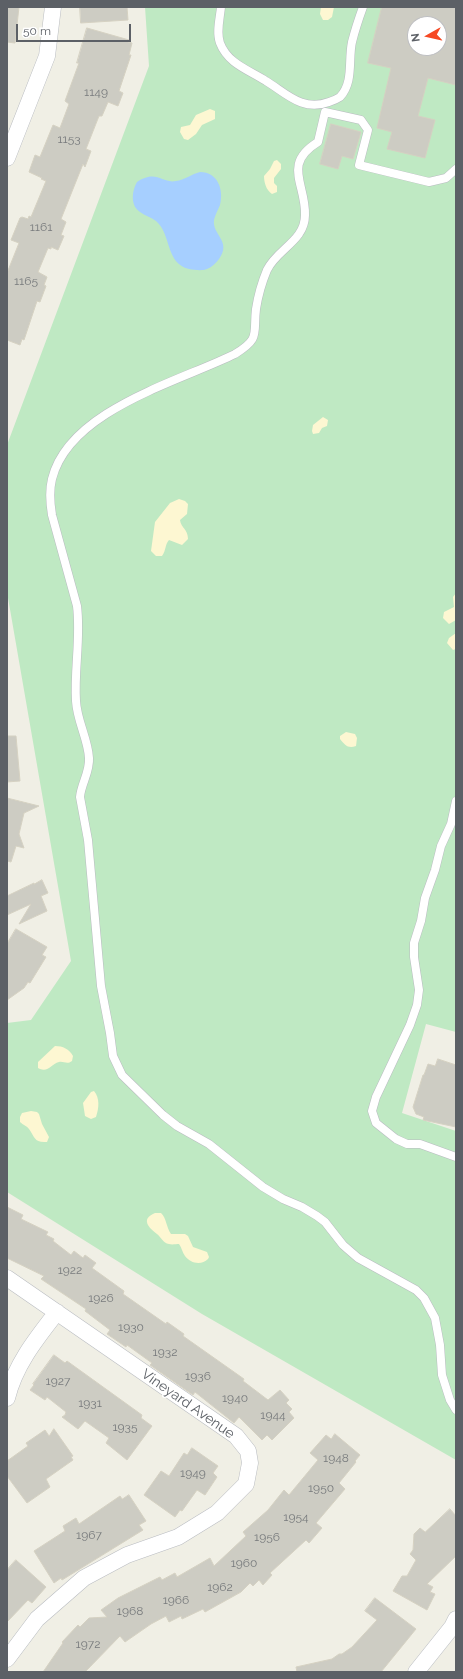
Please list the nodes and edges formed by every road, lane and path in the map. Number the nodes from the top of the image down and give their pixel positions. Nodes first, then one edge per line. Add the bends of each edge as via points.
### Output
1 (53, 7) edge
2 (221, 7) edge
3 (363, 7) edge
4 (12, 131) edge
5 (7, 158) edge
6 (456, 169) edge
7 (456, 801) edge
8 (456, 1157) edge
9 (7, 1278) edge
10 (57, 1312) junction
11 (7, 1398) edge
12 (456, 1410) edge
13 (456, 1619) edge
14 (7, 1659) edge
15 (416, 1672) edge

1 - 4 street via 47,56
2 - 3 lane via 218,33 227,55 236,64 267,81 291,99 306,105 324,104 339,98 348,85 352,43
4 - 5 street
6 - 12 lane via 446,178 428,182 359,164 368,130 361,120 325,112 318,142 310,146 301,157 298,166 305,205 304,226 299,236 274,259 267,270 258,299 253,340 235,354 124,403 89,426 71,444 52,478 50,504 78,613 76,704 89,759 80,797 88,840 101,986 117,1066 129,1084 172,1122 209,1144 263,1187 317,1216 354,1255 379,1271 409,1285 424,1298 434,1318 440,1345 442,1375
7 - 8 lane via 451,824 441,846 425,898 414,943 419,990 417,1005 372,1111 376,1123 396,1139 407,1144 420,1144
9 - 10 street, Vineyard Avenue
10 - 11 street via 31,1346 11,1381
10 - 14 street, Vineyard Avenue via 236,1436 248,1451 250,1463 246,1484 217,1513 178,1537 127,1555 84,1578 37,1619
13 - 15 street

